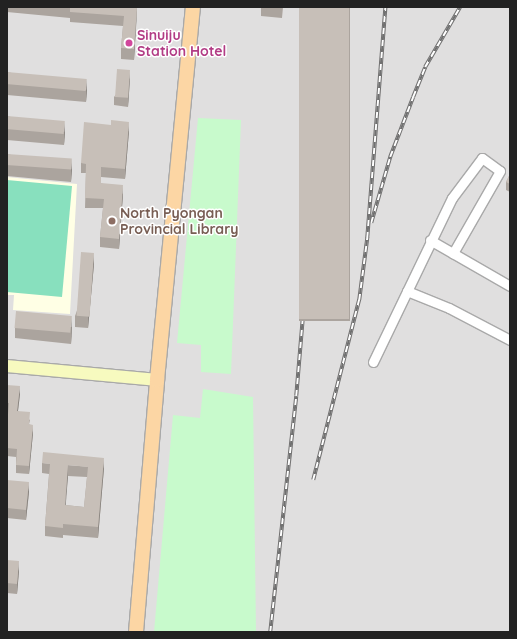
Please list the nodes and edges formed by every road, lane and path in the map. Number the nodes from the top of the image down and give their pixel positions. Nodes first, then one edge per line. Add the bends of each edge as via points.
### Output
1 (193, 7) edge
2 (430, 240) junction
3 (453, 253) junction
4 (510, 286) edge
5 (407, 291) junction
6 (510, 340) edge
7 (373, 362) dead end
8 (7, 366) edge
9 (156, 380) junction
10 (136, 632) edge

1 - 9 main road
2 - 3 street
2 - 3 street via 452,198 482,158 500,171
2 - 5 street
3 - 4 street
5 - 6 street via 449,308
5 - 7 street
8 - 9 main road
9 - 10 main road

